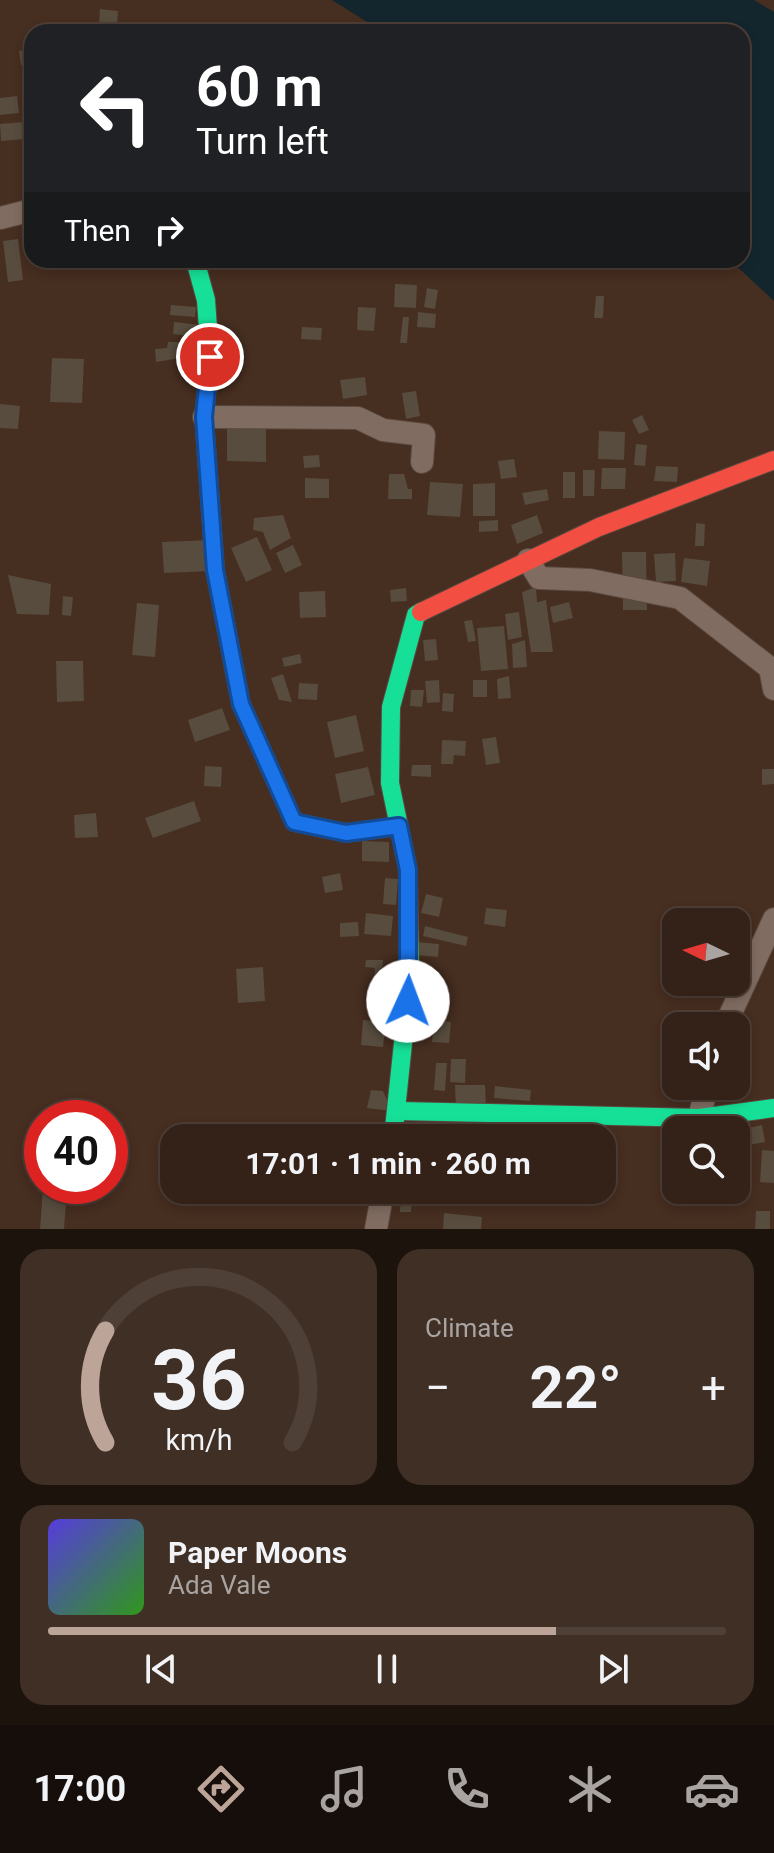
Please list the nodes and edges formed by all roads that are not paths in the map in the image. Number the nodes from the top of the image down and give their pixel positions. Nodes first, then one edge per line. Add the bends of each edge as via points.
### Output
1 (24, 212) edge
2 (0, 218) edge
3 (197, 268) edge
4 (204, 417) junction
5 (774, 460) edge
6 (422, 462) dead end
7 (528, 560) junction
8 (774, 689) edge
9 (399, 826) junction
10 (774, 919) edge
11 (731, 1012) edge
12 (774, 1108) edge
13 (398, 1111) junction
14 (714, 1116) edge
15 (662, 1117) edge
16 (396, 1124) edge
17 (380, 1204) edge
18 (376, 1229) edge

1 - 2 street
3 - 4 street via 206,300 210,357
4 - 6 street via 358,418 383,430 424,435
4 - 9 street via 215,570 241,704 294,822 346,833
5 - 7 street
7 - 8 street via 539,578 590,580 680,598 770,668
7 - 9 street via 416,615 391,707 390,783
9 - 13 street via 408,870 410,977
10 - 11 street
12 - 14 street
13 - 15 street
13 - 16 street
17 - 18 street

